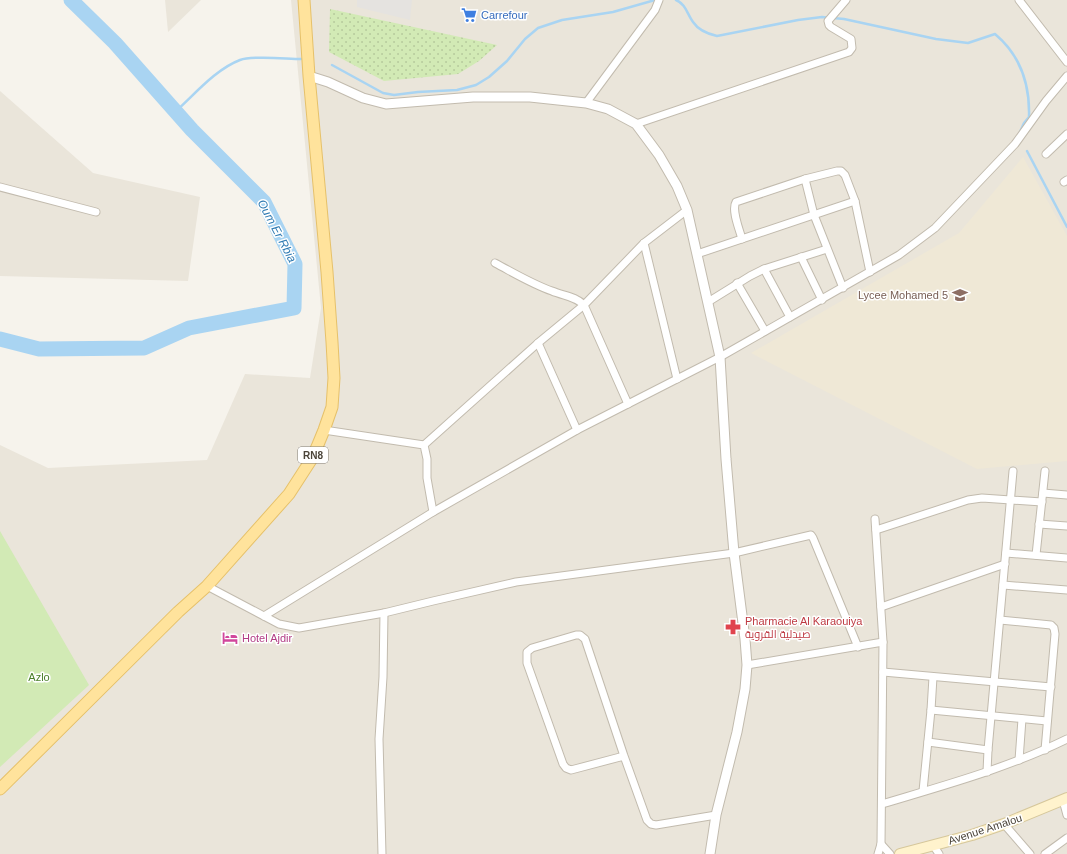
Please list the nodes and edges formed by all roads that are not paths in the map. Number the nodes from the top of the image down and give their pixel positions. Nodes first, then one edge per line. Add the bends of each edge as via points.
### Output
1 (304, 0) edge
2 (659, 0) edge
3 (846, 0) edge
4 (1023, 2) edge
5 (1067, 62) edge
6 (309, 76) junction
7 (1067, 76) edge
8 (586, 103) junction
9 (636, 124) junction
10 (1067, 134) edge
11 (1046, 154) dead end
12 (805, 179) junction
13 (0, 187) edge
14 (855, 201) junction
15 (686, 210) junction
16 (96, 212) dead end
17 (814, 215) junction
18 (742, 239) junction
19 (644, 243) junction
20 (827, 248) junction
21 (697, 254) junction
22 (801, 257) junction
23 (496, 263) dead end
24 (764, 269) junction
25 (870, 272) junction
26 (737, 283) junction
27 (843, 288) junction
28 (822, 300) junction
29 (708, 302) junction
30 (584, 305) junction
31 (790, 317) junction
32 (765, 331) junction
33 (538, 343) junction
34 (720, 357) junction
35 (677, 379) junction
36 (628, 404) junction
37 (324, 430) junction
38 (577, 430) junction
39 (424, 445) junction
40 (1013, 471) dead end
41 (1045, 471) dead end
42 (1043, 493) junction
43 (1067, 494) edge
44 (1011, 500) junction
45 (1042, 502) junction
46 (433, 512) junction
47 (876, 519) dead end
48 (1039, 524) junction
49 (1067, 526) edge
50 (876, 530) junction
51 (734, 553) junction
52 (1006, 553) junction
53 (1036, 555) junction
54 (1067, 558) edge
55 (1005, 564) junction
56 (1003, 585) junction
57 (206, 586) junction
58 (1067, 590) edge
59 (881, 607) junction
60 (384, 613) junction
61 (264, 616) junction
62 (1000, 620) junction
63 (883, 642) junction
64 (858, 647) junction
65 (747, 665) junction
66 (883, 672) junction
67 (933, 677) junction
68 (994, 682) junction
69 (1051, 687) junction
70 (931, 710) junction
71 (992, 715) junction
72 (1022, 719) junction
73 (1047, 721) junction
74 (1067, 739) edge
75 (928, 742) junction
76 (988, 750) junction
77 (1045, 750) junction
78 (624, 756) junction
79 (1019, 760) junction
80 (987, 772) junction
81 (0, 789) edge
82 (924, 792) junction
83 (1065, 799) edge
84 (882, 804) junction
85 (716, 814) junction
86 (1067, 814) edge
87 (1004, 824) junction
88 (1067, 838) edge
89 (881, 844) junction
90 (933, 845) junction
91 (382, 854) edge
92 (710, 854) edge
93 (878, 854) edge
94 (890, 854) edge
95 (900, 854) edge
96 (939, 854) edge
97 (1030, 854) edge
98 (1045, 854) edge

1 - 6 main road, RN8
2 - 8 street via 655,10
3 - 9 street via 828,21 831,27 851,39 852,48 849,52
4 - 5 street
6 - 8 street via 363,98 386,104 473,97 530,97
6 - 37 main road, RN8 via 334,378 332,407
7 - 25 street via 1015,144 935,228 899,255
8 - 9 street via 608,109
9 - 15 street via 659,155 677,186
10 - 11 street
12 - 14 street via 841,171
12 - 17 street
12 - 18 street via 736,202 734,210
13 - 16 street
14 - 17 street
14 - 25 street
15 - 19 street
15 - 21 street
17 - 18 street
17 - 20 street
18 - 21 street
19 - 30 street
19 - 35 street
20 - 22 street
20 - 27 street
21 - 29 street
22 - 24 street
22 - 28 street
23 - 30 street via 526,280 579,300
24 - 26 street
24 - 31 street
25 - 27 street
26 - 29 street
26 - 32 street
27 - 28 street
28 - 31 street
29 - 34 street
30 - 33 street
30 - 36 street
31 - 32 street
32 - 34 street
33 - 38 street
33 - 39 street
34 - 35 street
34 - 51 street
35 - 36 street
36 - 38 street
37 - 39 street
37 - 57 main road, RN8 via 310,460 289,494
38 - 46 street
39 - 46 street
40 - 44 street
41 - 42 street
42 - 43 street
42 - 45 street
44 - 45 street
44 - 50 street via 968,500
44 - 52 street
45 - 48 street
46 - 61 street
47 - 50 street
48 - 49 street
48 - 53 street
50 - 59 street
51 - 60 street via 516,582
51 - 64 street via 811,535
51 - 65 street
52 - 53 street
52 - 55 street
53 - 54 street
55 - 56 street
55 - 59 street
56 - 58 street
56 - 62 street
57 - 61 street
57 - 81 main road, RN8
59 - 63 street
60 - 61 street via 299,628 279,624
60 - 91 street via 379,739
62 - 68 street
62 - 69 street via 1051,625 1054,628
63 - 64 street
63 - 66 street
64 - 65 street
65 - 85 street via 737,732
66 - 67 street
66 - 84 street
67 - 68 street
67 - 70 street
68 - 69 street
68 - 71 street
69 - 73 street
70 - 71 street
70 - 75 street
71 - 72 street
71 - 76 street
72 - 73 street
72 - 79 street
73 - 77 street
74 - 77 street
75 - 76 street
75 - 82 street
76 - 80 street
77 - 79 street
78 - 78 street via 582,636 576,635 532,648 527,652 527,663 566,768 571,770
78 - 85 street via 647,820 651,824
79 - 80 street
80 - 82 street
82 - 84 street
83 - 86 street
83 - 87 main road, Avenue Amalou
84 - 89 street
85 - 92 street
87 - 90 main road, Avenue Amalou
87 - 97 street
88 - 98 street
89 - 93 street
89 - 94 street
90 - 95 main road, Avenue Amalou
90 - 96 street

